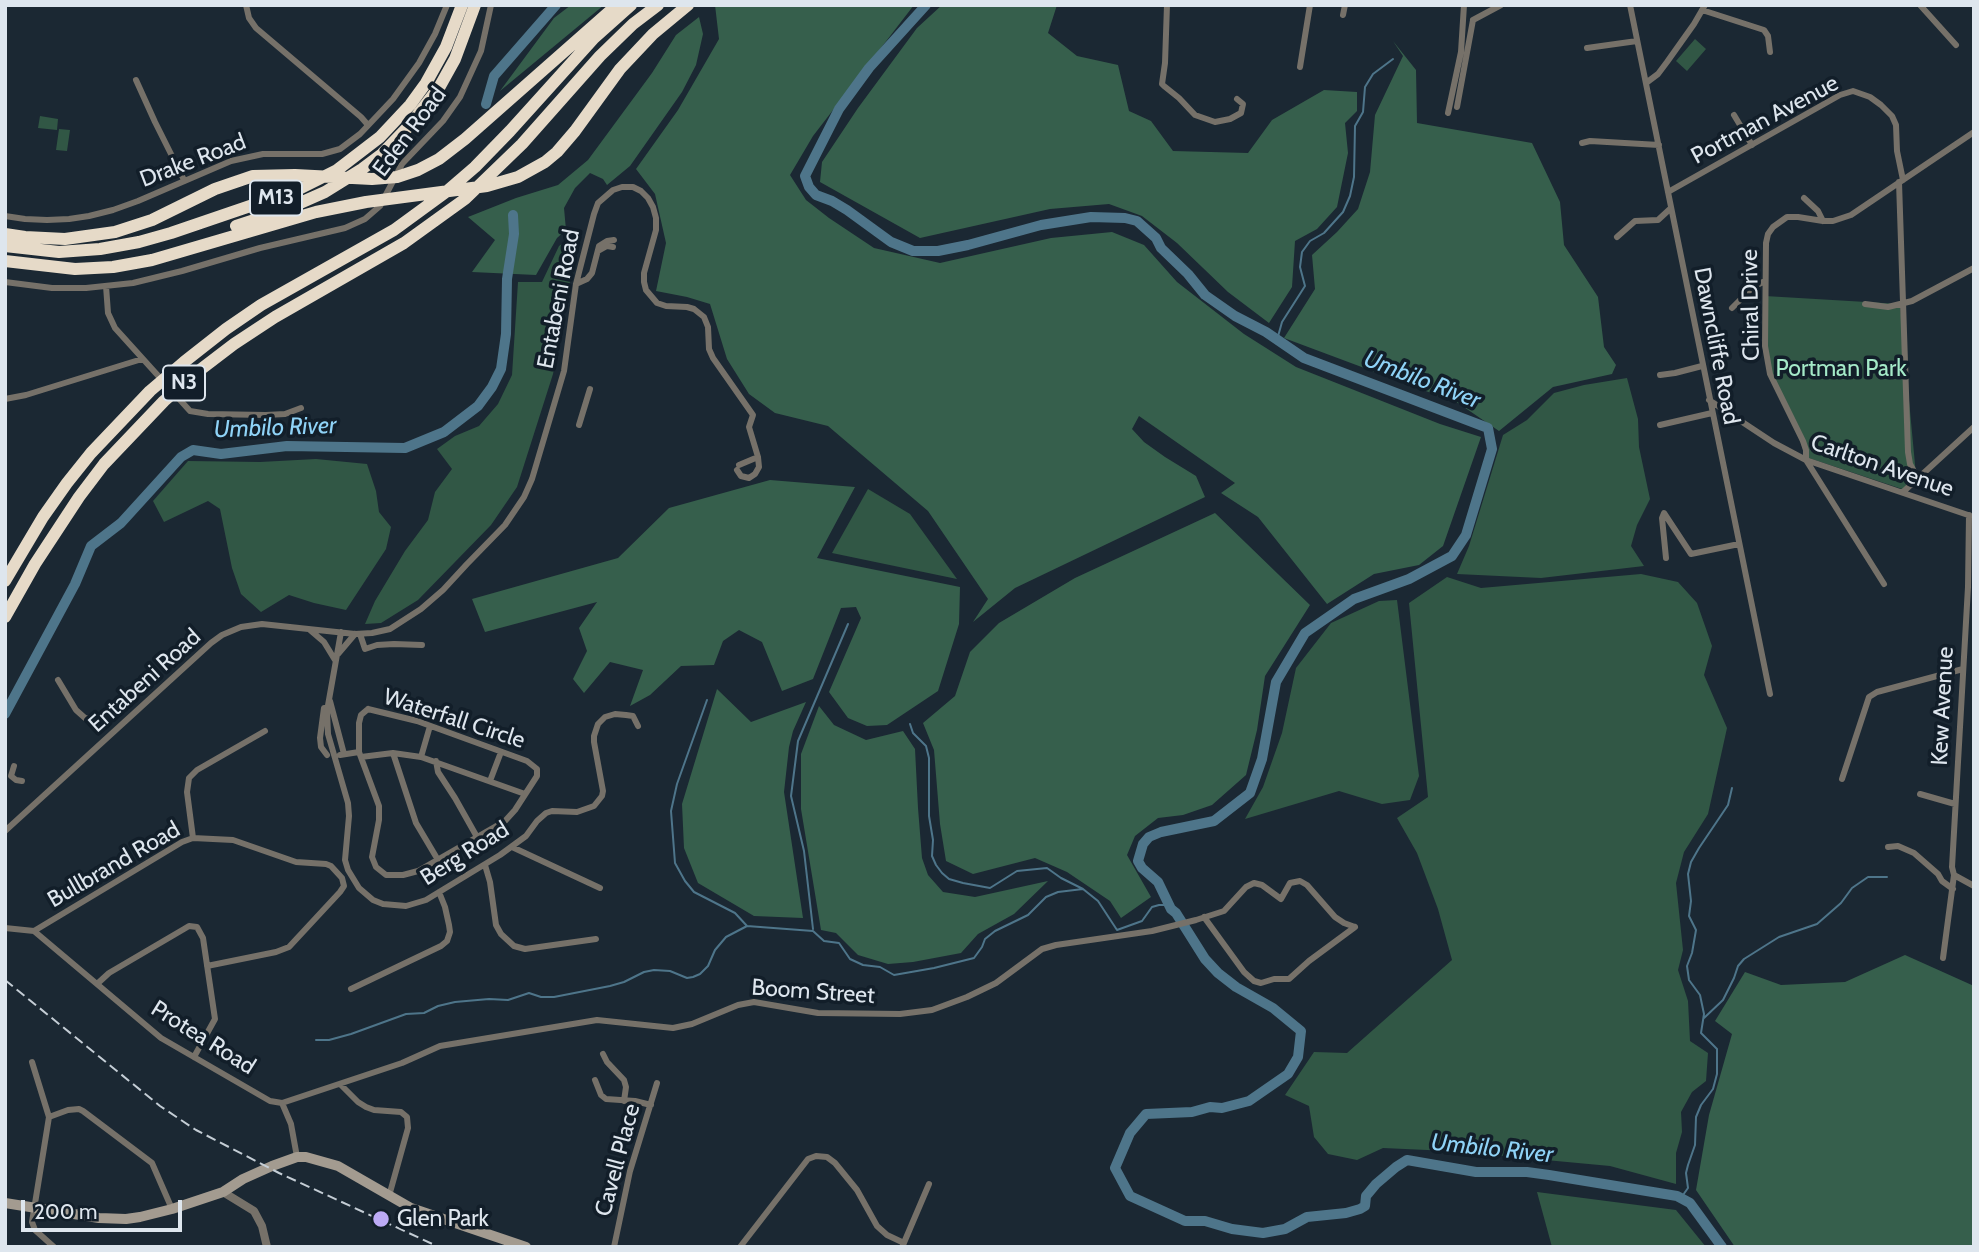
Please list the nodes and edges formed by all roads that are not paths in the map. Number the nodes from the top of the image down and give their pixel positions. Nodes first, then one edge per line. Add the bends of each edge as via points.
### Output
1 (246, 5) edge
2 (447, 5) edge
3 (462, 5) edge
4 (475, 5) edge
5 (491, 5) edge
6 (617, 5) edge
7 (631, 5) edge
8 (658, 5) edge
9 (688, 5) edge
10 (1167, 5) edge
11 (1310, 5) edge
12 (1345, 5) edge
13 (1465, 5) edge
14 (1501, 5) edge
15 (1630, 5) edge
16 (1920, 5) edge
17 (1703, 8) edge
18 (1343, 15) dead end
19 (1473, 20) junction
20 (1637, 41) junction
21 (1956, 45) dead end
22 (1587, 48) dead end
23 (1770, 52) dead end
24 (1300, 67) dead end
25 (136, 80) dead end
26 (1646, 83) junction
27 (1237, 99) dead end
28 (1457, 107) dead end
29 (1448, 113) dead end
30 (1734, 115) dead end
31 (368, 125) junction
32 (1973, 137) edge
33 (1582, 143) dead end
34 (1658, 145) junction
35 (1752, 145) junction
36 (184, 180) junction
37 (1901, 181) junction
38 (1668, 192) junction
39 (1804, 198) dead end
40 (1671, 208) junction
41 (5, 216) edge
42 (1824, 221) junction
43 (5, 234) edge
44 (1618, 237) dead end
45 (614, 243) dead end
46 (5, 246) edge
47 (5, 261) edge
48 (59, 267) junction
49 (1974, 268) edge
50 (1765, 281) junction
51 (5, 282) edge
52 (576, 284) junction
53 (106, 286) junction
54 (1903, 302) junction
55 (1865, 304) dead end
56 (1732, 308) dead end
57 (142, 359) junction
58 (1702, 366) junction
59 (1660, 375) dead end
60 (590, 389) dead end
61 (5, 399) edge
62 (1709, 400) junction
63 (301, 408) dead end
64 (1712, 413) junction
65 (579, 425) dead end
66 (1660, 425) dead end
67 (1974, 427) edge
68 (758, 457) junction
69 (1806, 460) junction
70 (1917, 477) junction
71 (1903, 492) junction
72 (1972, 516) edge
73 (1738, 544) junction
74 (1666, 558) dead end
75 (5, 581) edge
76 (1884, 584) dead end
77 (5, 617) edge
78 (307, 628) junction
79 (341, 632) junction
80 (358, 634) junction
81 (422, 645) dead end
82 (336, 659) junction
83 (1963, 669) junction
84 (58, 680) dead end
85 (1770, 694) dead end
86 (328, 696) junction
87 (90, 719) dead end
88 (430, 726) junction
89 (638, 726) dead end
90 (265, 731) dead end
91 (393, 752) junction
92 (501, 752) junction
93 (327, 755) dead end
94 (360, 755) junction
95 (421, 757) junction
96 (436, 761) junction
97 (14, 766) dead end
98 (1842, 779) dead end
99 (22, 781) dead end
100 (490, 781) junction
101 (525, 794) junction
102 (1920, 794) dead end
103 (1955, 804) junction
104 (5, 831) edge
105 (477, 837) junction
106 (193, 838) junction
107 (512, 847) junction
108 (1888, 847) dead end
109 (438, 860) junction
110 (485, 864) junction
111 (1954, 875) junction
112 (1974, 886) edge
113 (600, 888) dead end
114 (1952, 889) junction
115 (439, 892) junction
116 (1204, 917) junction
117 (5, 928) edge
118 (34, 931) junction
119 (596, 939) dead end
120 (1943, 958) dead end
121 (208, 966) junction
122 (97, 984) junction
123 (351, 989) dead end
124 (603, 1054) dead end
125 (194, 1057) junction
126 (32, 1062) dead end
127 (595, 1080) dead end
128 (657, 1083) dead end
129 (341, 1085) junction
130 (624, 1101) junction
131 (282, 1104) junction
132 (650, 1105) junction
133 (49, 1117) junction
134 (297, 1157) junction
135 (929, 1184) dead end
136 (223, 1192) junction
137 (388, 1196) junction
138 (5, 1203) edge
139 (35, 1208) junction
140 (172, 1209) junction
141 (903, 1245) edge
142 (265, 1246) edge
143 (54, 1247) edge
144 (526, 1247) edge
145 (614, 1247) edge
146 (740, 1247) edge

1 - 31 street via 256,28
2 - 31 street, Drake Road via 419,63
3 - 46 highway, M13 via 437,64 410,105 380,137 337,170 297,190 139,242 59,252
4 - 48 highway, M13 via 455,59 421,112 382,154 344,181 302,203 184,243 127,258
5 - 53 street, Eden Road via 476,66 460,97 402,164 373,214 345,228 153,279
6 - 43 highway via 459,144 428,165 397,177 264,175 241,179 115,232 65,239
7 - 75 highway, N3 via 446,192 394,230 252,311 150,391 67,483
8 - 77 highway, N3 via 600,56 522,144 465,199 404,243 234,344 164,401 79,497
9 - 48 highway via 636,51 557,152 519,177 299,216 152,260 96,269
10 - 27 street via 1162,84 1208,121 1238,116 1244,106
11 - 24 street
12 - 18 street
13 - 19 street
13 - 29 street
14 - 19 street
15 - 20 street, Dawncliffe Road
16 - 21 street
17 - 23 street via 1763,30
17 - 26 street via 1658,74
19 - 28 street
20 - 22 street
20 - 26 street, Dawncliffe Road
25 - 36 street
26 - 34 street, Dawncliffe Road
30 - 35 street
31 - 36 street, Drake Road via 334,152 253,156
32 - 37 street, Chiral Drive
33 - 34 street
34 - 38 street, Dawncliffe Road
35 - 37 street, Portman Avenue via 1853,91 1870,97 1892,116
35 - 38 street, Portman Avenue
36 - 41 street, Drake Road via 89,216 47,220
37 - 42 street, Chiral Drive via 1851,215
37 - 54 street, Portman Avenue
38 - 40 street, Dawncliffe Road
39 - 42 street
40 - 44 street via 1658,220 1634,221
40 - 58 street, Dawncliffe Road
42 - 50 street, Chiral Drive via 1787,217 1773,227 1766,243
45 - 52 street via 598,251 592,273
47 - 48 highway, M13
49 - 54 street
50 - 56 street
50 - 69 street, Chiral Drive via 1768,366 1803,440
51 - 53 street, Eden Road via 52,288
52 - 68 street, Entabeni Road via 598,204 622,187 641,191 656,218 644,273 646,290 657,303 694,309 704,317 713,358 754,415 749,427
52 - 80 street, Entabeni Road via 562,381 524,497 505,525 421,609 390,629
53 - 57 street via 111,321
54 - 55 street via 1888,307
54 - 70 street, Portman Avenue via 1908,453
57 - 61 street
57 - 63 street via 193,412 268,415
58 - 59 street
58 - 62 street, Dawncliffe Road
60 - 65 street
62 - 64 street, Dawncliffe Road
62 - 69 street, Carlton Avenue
64 - 66 street
64 - 73 street, Dawncliffe Road
67 - 70 street
68 - 68 street via 738,467 743,477 752,476
69 - 71 street, Carlton Avenue
69 - 76 street, Chiral Drive
70 - 71 street
71 - 72 street, Carlton Avenue
72 - 83 street, Kew Avenue
73 - 74 street via 1691,554 1664,513
73 - 85 street, Dawncliffe Road
78 - 79 street, Entabeni Road
78 - 82 street
78 - 104 street, Entabeni Road via 262,624 222,635
79 - 80 street, Entabeni Road
79 - 82 street
80 - 81 street via 365,649
80 - 82 street
82 - 86 street
83 - 98 street via 1869,697
83 - 103 street, Kew Avenue
84 - 87 street via 76,710
86 - 93 street via 320,738
86 - 94 street via 342,754
86 - 115 street, Berg Road via 328,734 348,803 345,860 353,880 373,900 395,906 416,904
88 - 92 street, Waterfall Circle
88 - 94 street, Waterfall Circle via 368,709 359,723
88 - 95 street
89 - 107 street, Berg Road via 633,716 615,714 598,724 594,743 603,784 599,802 584,811 546,813
90 - 106 street via 189,778
91 - 94 street
91 - 95 street
91 - 109 street via 416,822
92 - 100 street
92 - 101 street, Waterfall Circle via 537,769
94 - 109 street, Waterfall Circle via 379,806 372,852 376,867 386,875 403,875
95 - 96 street
96 - 100 street
96 - 105 street
97 - 99 street via 11,776
100 - 101 street
101 - 105 street, Waterfall Circle via 511,815
102 - 103 street
103 - 111 street, Kew Avenue
105 - 109 street, Waterfall Circle
106 - 118 street, Bullbrand Road
106 - 121 street, Bullbrand Road via 233,840 296,862 326,864 342,878 344,886 289,947
107 - 110 street, Berg Road
107 - 113 street
108 - 114 street via 1914,853
110 - 115 street, Berg Road
110 - 119 street via 496,925 514,946 526,949
111 - 112 street
111 - 114 street, Kew Avenue
114 - 120 street, Kew Avenue
115 - 123 street via 449,925 447,941
116 - 116 street, Boom Street via 1224,911 1254,883 1283,898 1290,883 1300,881 1335,917 1355,927 1289,979 1261,983 1244,972
116 - 129 street, Boom Street via 1152,931 1049,946 996,983 932,1010 818,1013 754,1002 681,1027 597,1020 440,1046
117 - 118 street, Bullbrand Road
118 - 122 street, Protea Road
121 - 122 street via 202,934 189,926
121 - 125 street via 215,1019
122 - 125 street, Protea Road via 161,1038
124 - 130 street via 624,1080
125 - 131 street, Protea Road
126 - 133 street
127 - 130 street via 603,1098
128 - 132 street, Cavell Place
129 - 131 street, Boom Street
129 - 137 street via 366,1107 407,1117 408,1128
130 - 132 street
131 - 134 street
132 - 145 street, Cavell Place
133 - 139 street
133 - 140 street via 68,1110 83,1111 152,1163
134 - 136 main road
134 - 137 main road via 338,1166
135 - 141 street
136 - 140 main road
136 - 142 street via 254,1211
137 - 144 main road
138 - 139 main road
139 - 140 main road via 113,1219
139 - 143 street via 32,1226
141 - 146 street via 877,1226 857,1190 831,1160 816,1156 808,1159

